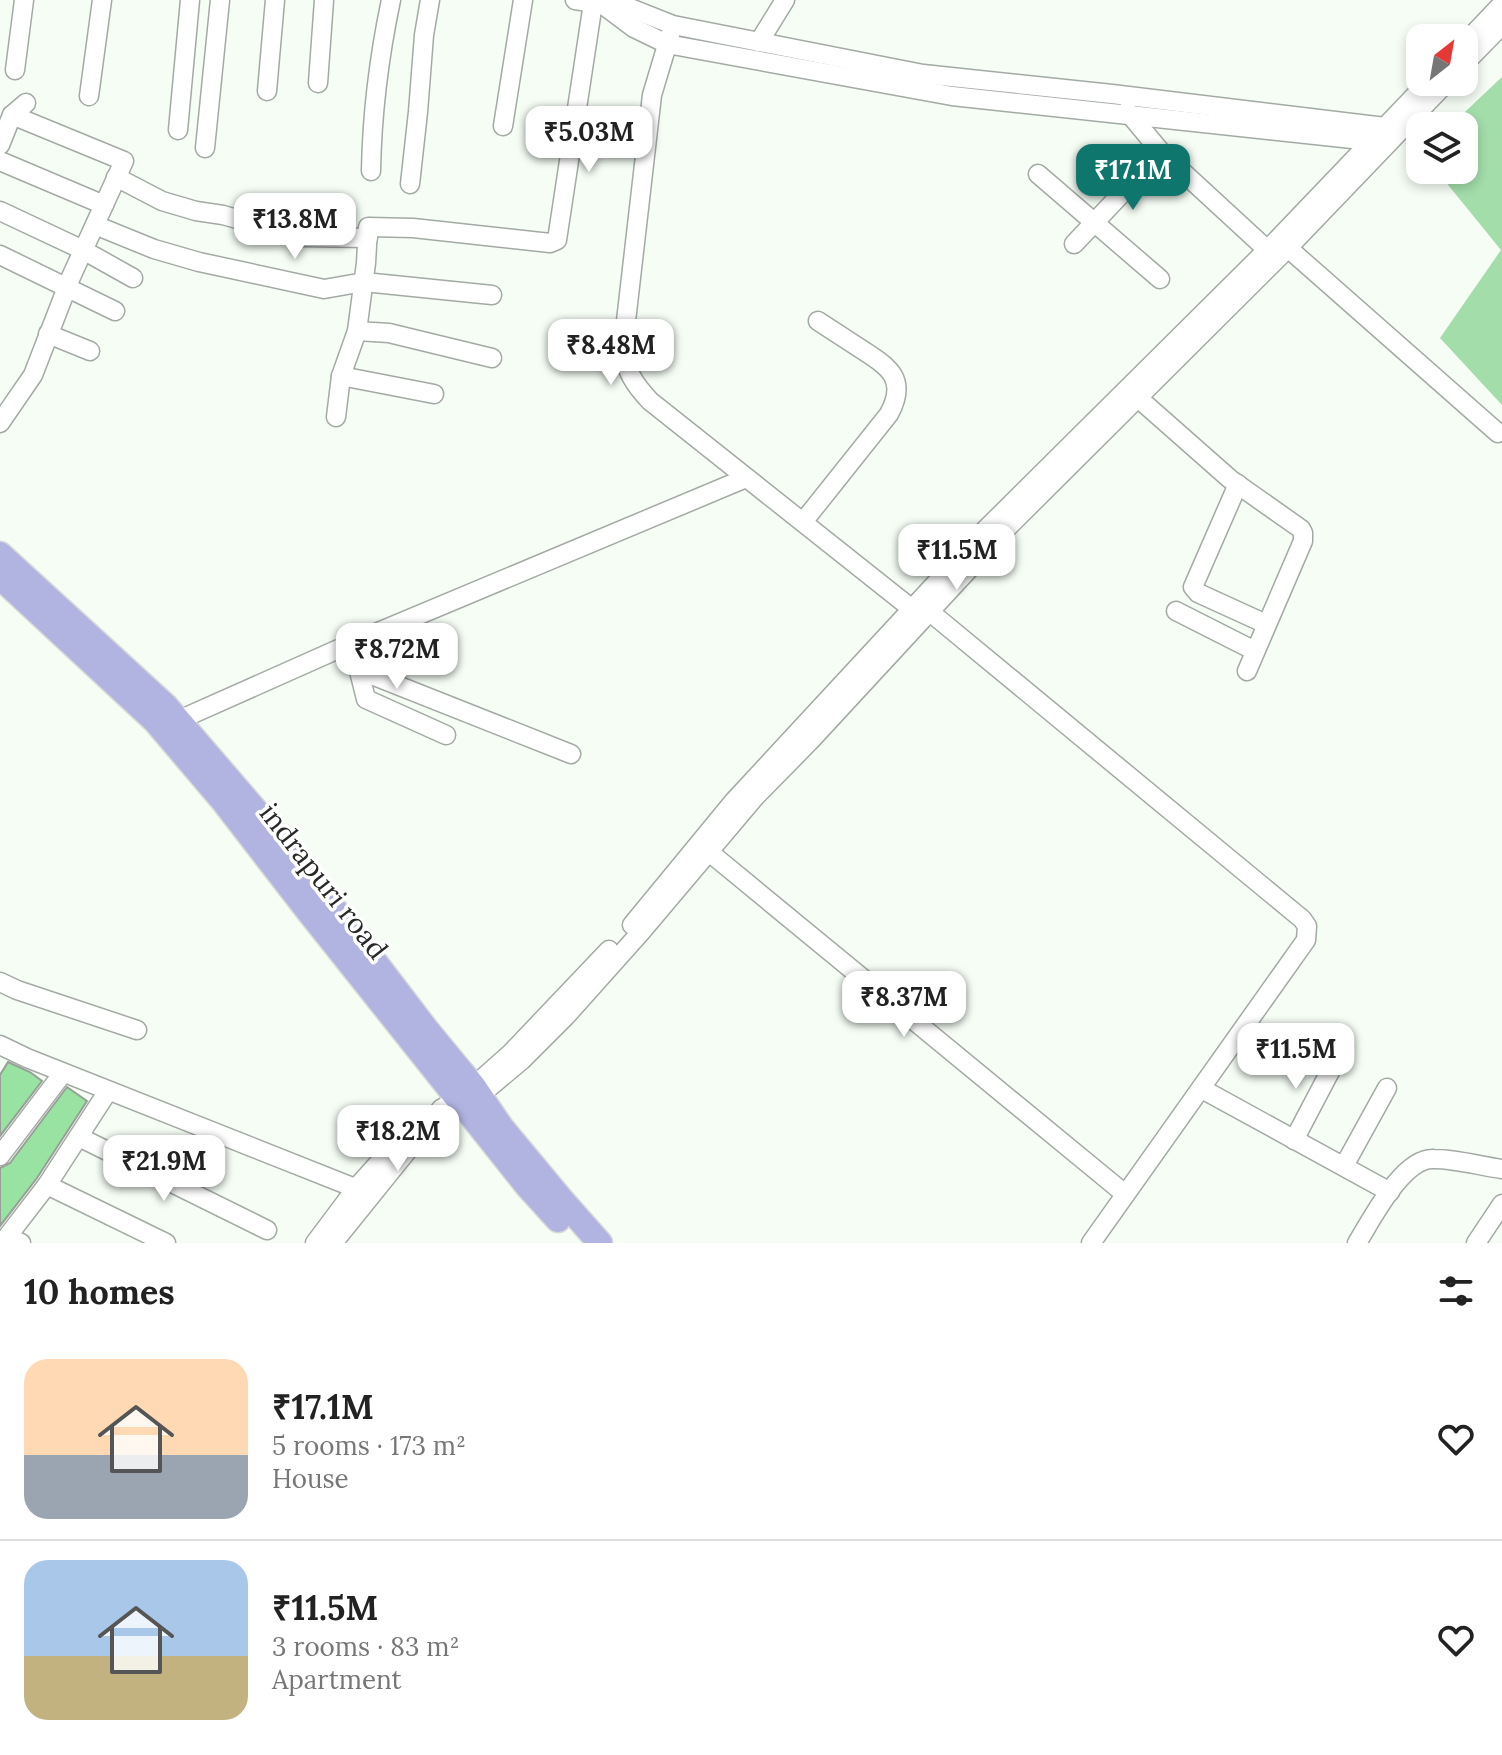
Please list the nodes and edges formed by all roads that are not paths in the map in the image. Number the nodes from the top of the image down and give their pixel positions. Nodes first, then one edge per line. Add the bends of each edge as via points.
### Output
1 (24, 0) edge
2 (102, 0) edge
3 (190, 0) edge
4 (220, 0) edge
5 (275, 0) edge
6 (324, 0) edge
7 (391, 0) edge
8 (430, 0) edge
9 (523, 0) edge
10 (619, 0) edge
11 (785, 0) edge
12 (584, 1) edge
13 (1502, 4) edge
14 (673, 25) junction
15 (1502, 25) edge
16 (1478, 29) edge
17 (759, 42) junction
18 (667, 44) junction
19 (1478, 50) edge
20 (15, 70) dead end
21 (318, 83) dead end
22 (267, 91) dead end
23 (1112, 94) junction
24 (89, 96) dead end
25 (1415, 96) edge
26 (1433, 96) edge
27 (1129, 114) junction
28 (9, 125) edge
29 (503, 126) dead end
30 (1385, 127) junction
31 (178, 130) dead end
32 (1371, 141) junction
33 (205, 148) dead end
34 (1161, 152) junction
35 (0, 161) edge
36 (371, 171) dead end
37 (1038, 174) dead end
38 (116, 177) junction
39 (410, 184) dead end
40 (104, 205) junction
41 (0, 211) edge
42 (1094, 222) junction
43 (95, 225) junction
44 (368, 238) junction
45 (1074, 244) dead end
46 (83, 250) junction
47 (1278, 252) junction
48 (0, 255) edge
49 (133, 278) dead end
50 (1160, 279) dead end
51 (364, 282) junction
52 (67, 288) junction
53 (492, 295) dead end
54 (115, 311) dead end
55 (818, 321) dead end
56 (357, 331) junction
57 (48, 334) junction
58 (90, 351) dead end
59 (492, 358) dead end
60 (341, 376) junction
61 (434, 394) dead end
62 (1137, 397) junction
63 (336, 417) dead end
64 (0, 423) edge
65 (1498, 433) dead end
66 (1054, 470) junction
67 (746, 478) junction
68 (1238, 484) junction
69 (803, 522) junction
70 (0, 554) edge
71 (0, 577) edge
72 (921, 611) junction
73 (1176, 611) dead end
74 (1266, 624) junction
75 (352, 643) junction
76 (1255, 651) junction
77 (359, 670) junction
78 (1247, 671) dead end
79 (179, 720) junction
80 (446, 735) dead end
81 (571, 754) dead end
82 (709, 852) junction
83 (0, 982) edge
84 (137, 1030) dead end
85 (2, 1050) edge
86 (1335, 1062) dead end
87 (63, 1073) junction
88 (1387, 1088) dead end
89 (1202, 1089) junction
90 (108, 1091) junction
91 (466, 1093) junction
92 (79, 1137) junction
93 (1294, 1140) junction
94 (0, 1156) edge
95 (1344, 1166) junction
96 (1502, 1169) edge
97 (47, 1185) junction
98 (364, 1191) junction
99 (1390, 1192) junction
100 (1125, 1194) junction
101 (1502, 1204) edge
102 (267, 1230) dead end
103 (10, 1241) edge
104 (166, 1243) edge
105 (315, 1243) edge
106 (333, 1243) edge
107 (579, 1243) edge
108 (600, 1243) edge
109 (1091, 1243) edge
110 (1357, 1243) edge
111 (1476, 1243) edge

1 - 20 street
2 - 24 street
3 - 31 street
4 - 33 street
5 - 22 street
6 - 21 street
7 - 36 street via 376,82
8 - 39 street
9 - 29 street
10 - 14 street
11 - 17 street
12 - 18 street via 608,8
12 - 44 street via 557,240 368,227
13 - 16 street
14 - 17 street
14 - 18 street
15 - 19 street
17 - 23 street via 923,74
18 - 27 street via 925,92
18 - 67 street via 652,95 625,363 630,378 650,401
23 - 27 street
23 - 30 street
25 - 30 street
26 - 47 street
27 - 32 street
27 - 34 street
28 - 38 street via 124,161
30 - 32 street
32 - 47 street
34 - 42 street
34 - 47 street
35 - 40 street
37 - 42 street
38 - 40 street
38 - 44 street via 162,201 301,237
40 - 43 street
41 - 46 street
42 - 45 street
42 - 50 street
43 - 46 street
43 - 51 street via 154,249 272,278 324,289
44 - 51 street
46 - 49 street
46 - 52 street
47 - 62 street
47 - 65 street
47 - 66 street
48 - 52 street
51 - 53 street
51 - 56 street
52 - 54 street
52 - 57 street
55 - 69 street via 892,373 896,402
56 - 59 street via 389,333
56 - 60 street
57 - 58 street
57 - 64 street via 33,375
60 - 61 street
60 - 63 street
62 - 66 street
62 - 68 street
66 - 72 street via 1006,529
67 - 69 street
67 - 75 street
68 - 74 street via 1303,533
68 - 74 street via 1193,587
69 - 72 street
70 - 79 main road, indrapuri road
71 - 91 main road, indrapuri road via 155,721 308,911
72 - 82 street
72 - 89 street via 1307,926 1306,940
72 - 91 street via 734,801 617,942
73 - 76 street
74 - 76 street
75 - 77 street
75 - 79 street
76 - 78 street
77 - 80 street via 366,699
77 - 81 street
79 - 91 main road, indrapuri road via 288,848 427,1030
82 - 91 street via 522,1060
82 - 100 street
83 - 84 street
85 - 87 street
86 - 93 street
87 - 90 street
87 - 94 street
88 - 95 street
89 - 93 street
89 - 100 street
90 - 92 street
90 - 98 street
91 - 98 street via 441,1109
91 - 107 main road, indrapuri road via 528,1187
91 - 108 main road
92 - 97 street
92 - 102 street
93 - 95 street
95 - 99 street
96 - 99 street via 1431,1158 1418,1162
97 - 103 street
97 - 104 street
98 - 105 street
98 - 106 street
99 - 110 street
100 - 109 street
101 - 111 street

